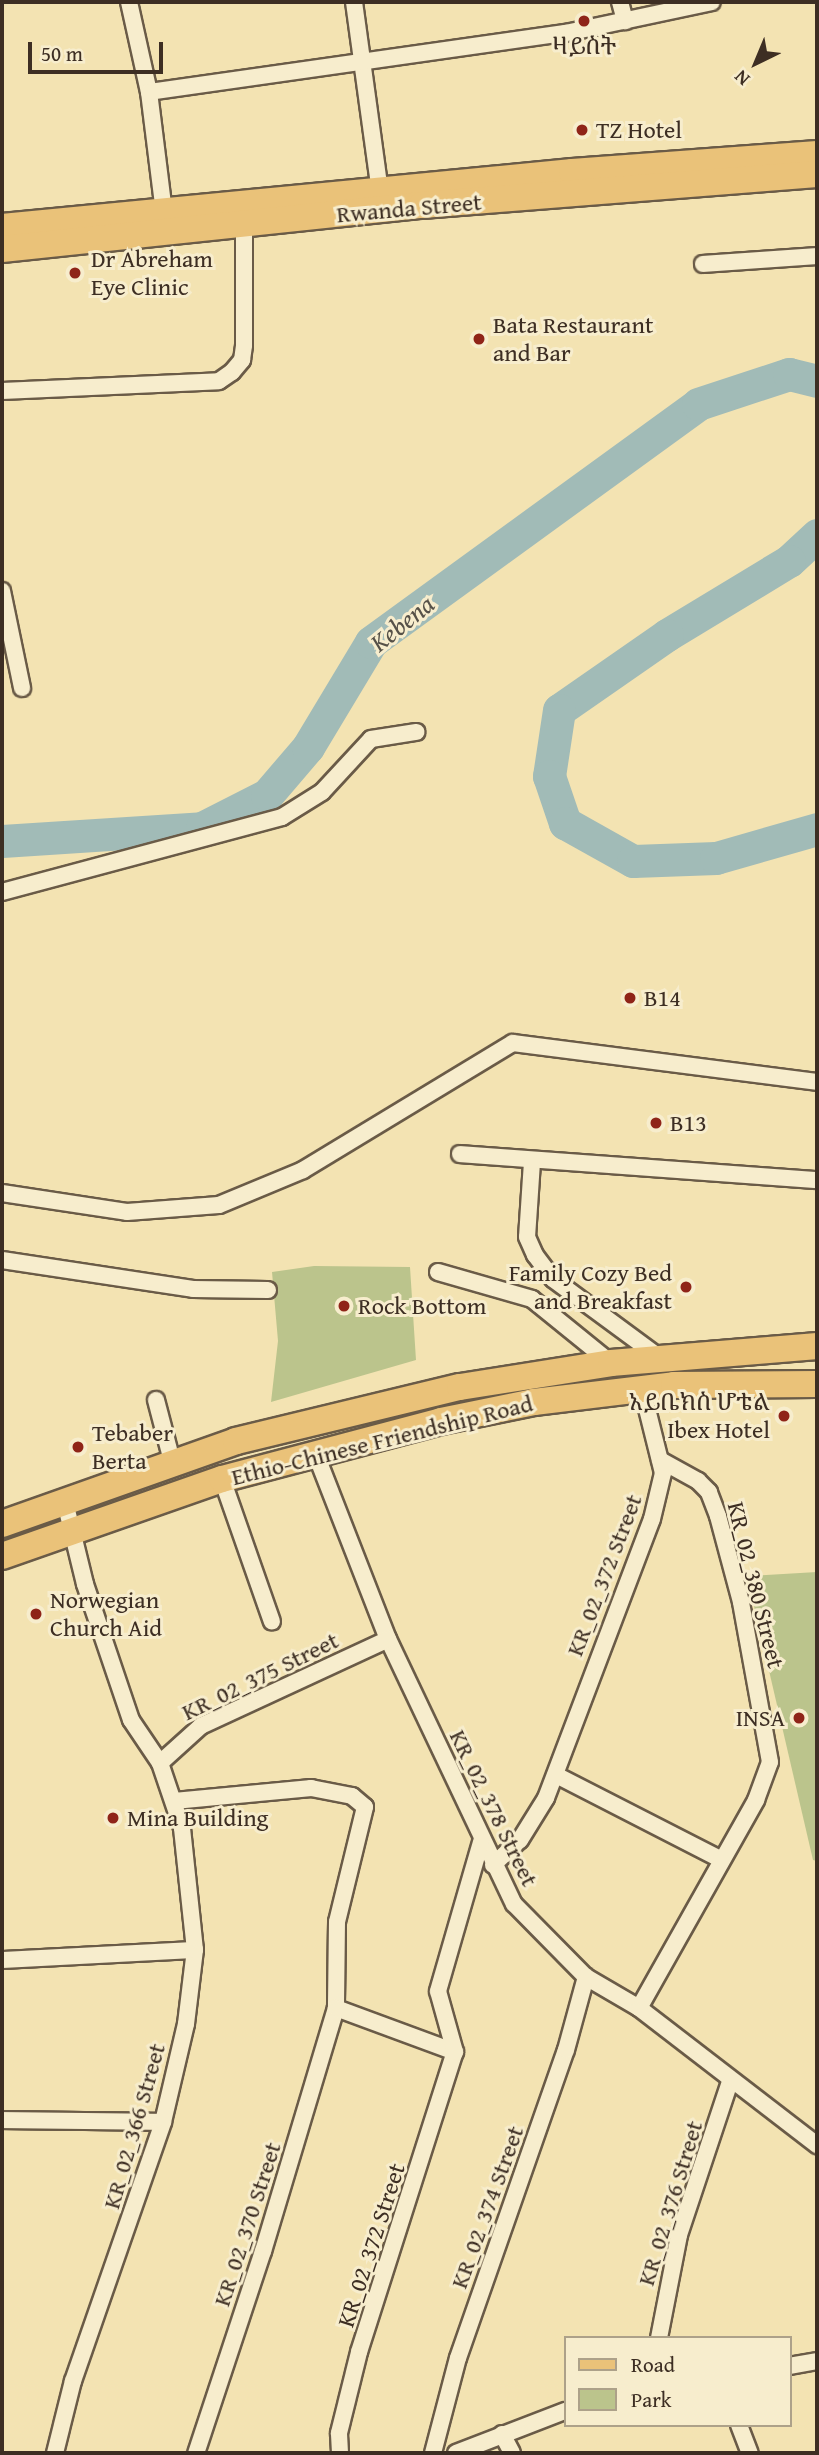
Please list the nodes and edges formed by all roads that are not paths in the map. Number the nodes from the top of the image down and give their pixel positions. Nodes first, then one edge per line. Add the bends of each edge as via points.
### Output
1 (129, 2) edge
2 (354, 2) edge
3 (620, 2) edge
4 (712, 2) edge
5 (625, 21) junction
6 (364, 63) junction
7 (149, 92) junction
8 (817, 154) edge
9 (817, 174) edge
10 (380, 191) junction
11 (164, 212) junction
12 (244, 214) junction
13 (2, 227) edge
14 (2, 249) edge
15 (817, 256) edge
16 (704, 264) dead end
17 (2, 391) edge
18 (2, 590) edge
19 (22, 688) dead end
20 (416, 732) dead end
21 (2, 892) edge
22 (817, 1082) edge
23 (460, 1154) dead end
24 (532, 1162) junction
25 (817, 1180) edge
26 (2, 1193) edge
27 (2, 1260) edge
28 (438, 1272) dead end
29 (268, 1290) dead end
30 (817, 1346) edge
31 (660, 1358) junction
32 (611, 1363) junction
33 (817, 1384) edge
34 (642, 1389) junction
35 (156, 1399) dead end
36 (315, 1452) junction
37 (660, 1460) junction
38 (172, 1461) junction
39 (222, 1479) junction
40 (64, 1498) junction
41 (2, 1524) edge
42 (72, 1528) junction
43 (2, 1556) edge
44 (272, 1622) dead end
45 (388, 1639) junction
46 (160, 1763) junction
47 (556, 1775) junction
48 (174, 1801) junction
49 (481, 1842) junction
50 (720, 1859) junction
51 (493, 1866) junction
52 (195, 1950) junction
53 (2, 1960) edge
54 (586, 1977) junction
55 (336, 2008) junction
56 (639, 2008) junction
57 (455, 2052) junction
58 (730, 2082) junction
59 (2, 2120) edge
60 (163, 2122) junction
61 (817, 2145) edge
62 (659, 2336) edge
63 (817, 2361) edge
64 (791, 2366) edge
65 (564, 2411) edge
66 (740, 2427) edge
67 (502, 2434) junction
68 (55, 2453) edge
69 (196, 2453) edge
70 (340, 2453) edge
71 (433, 2453) edge
72 (456, 2453) edge
73 (512, 2453) edge
74 (750, 2453) edge

1 - 7 street
2 - 6 street
3 - 5 street
4 - 5 street
5 - 6 street
6 - 7 street
6 - 10 street
7 - 11 street
8 - 10 main road, Rwanda Street
9 - 12 main road, Rwanda Street
10 - 12 main road, Rwanda Street
11 - 12 main road, Rwanda Street
11 - 13 main road, Rwanda Street
12 - 14 main road, Rwanda Street
12 - 17 street via 244,345 242,360 232,372 219,381
15 - 16 street
18 - 19 street
20 - 21 street via 371,739 322,792 282,817
22 - 26 street via 513,1043 303,1170 219,1205 127,1212
23 - 24 street
24 - 25 street
24 - 31 street via 527,1237 534,1255 553,1279
27 - 29 street via 157,1285
28 - 32 street via 532,1299
30 - 31 main road, Ethio-Chinese Friendship Road
31 - 32 main road, Ethio-Chinese Friendship Road
32 - 38 main road, Ethio-Chinese Friendship Road via 460,1387
33 - 34 main road, Ethio-Chinese Friendship Road
34 - 36 main road, Ethio-Chinese Friendship Road via 534,1402
34 - 37 street, KR_02_372 Street
35 - 38 street
36 - 39 main road, Ethio-Chinese Friendship Road
36 - 45 street, KR_02_378 Street
37 - 47 street, KR_02_372 Street via 662,1485 652,1519 602,1642
37 - 50 street, KR_02_380 Street via 688,1474 709,1492 741,1602 768,1739 770,1762 763,1786
38 - 40 main road, Ethio-Chinese Friendship Road
39 - 42 main road, Ethio-Chinese Friendship Road
39 - 44 street
40 - 41 main road, Ethio-Chinese Friendship Road
40 - 42 street, KR_02_366 Street
42 - 43 main road, Ethio-Chinese Friendship Road
42 - 46 street, KR_02_366 Street via 85,1584 131,1720
45 - 46 street, KR_02_375 Street via 201,1726
45 - 49 street, KR_02_378 Street
46 - 48 street, KR_02_366 Street
47 - 50 street
47 - 51 street, KR_02_372 Street via 534,1821
48 - 52 street, KR_02_366 Street via 182,1828
48 - 55 street, KR_02_370 Street via 311,1788 345,1793 365,1807 337,1922
49 - 51 street, KR_02_378 Street
49 - 57 street via 438,1991
50 - 56 street, KR_02_380 Street
51 - 54 street, KR_02_378 Street via 514,1904
52 - 53 street
52 - 60 street, KR_02_366 Street via 186,2024
54 - 56 street, KR_02_378 Street
54 - 71 street, KR_02_374 Street via 566,2050 458,2358
55 - 57 street
55 - 69 street, KR_02_370 Street
56 - 58 street, KR_02_378 Street
57 - 70 street, KR_02_372 Street via 359,2352 339,2433
58 - 61 street, KR_02_378 Street
58 - 62 street, KR_02_376 Street via 679,2235
59 - 60 street
60 - 68 street, KR_02_366 Street via 73,2381
63 - 64 street
65 - 67 street
66 - 74 street
67 - 72 street
67 - 73 street

